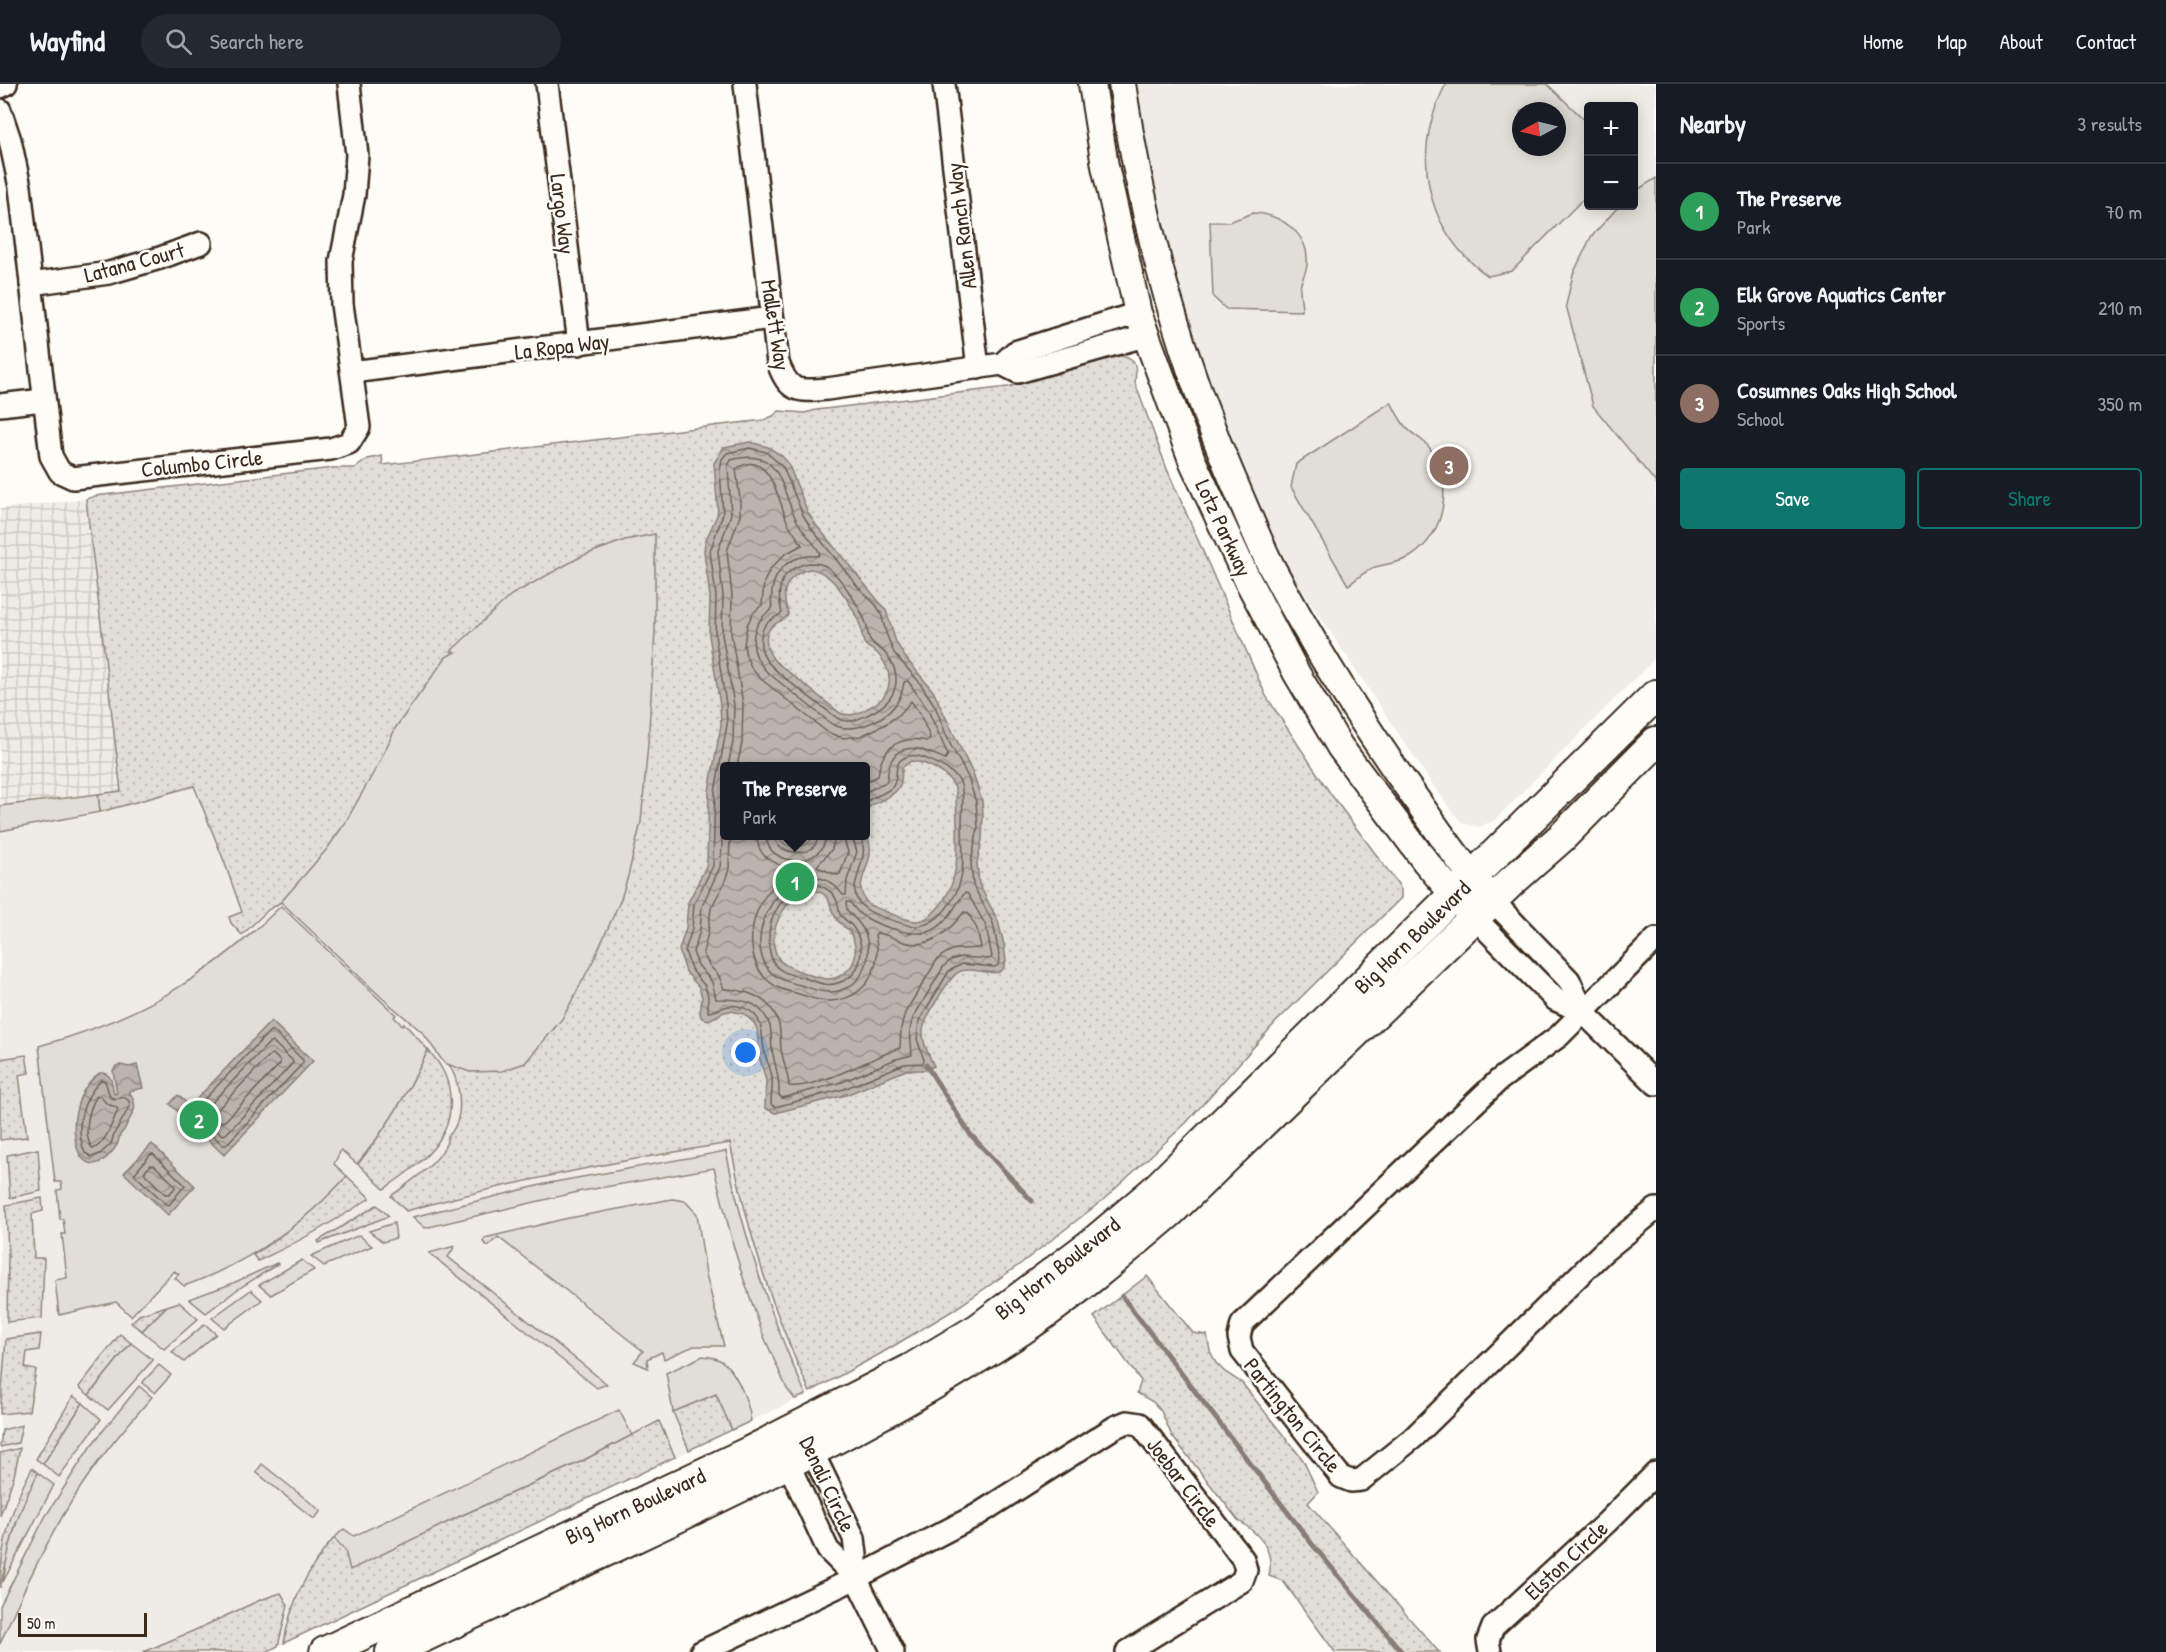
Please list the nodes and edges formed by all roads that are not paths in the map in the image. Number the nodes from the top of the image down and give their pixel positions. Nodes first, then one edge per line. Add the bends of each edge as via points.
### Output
1 (6, 84) edge
2 (349, 84) edge
3 (547, 84) edge
4 (745, 84) edge
5 (944, 84) edge
6 (1092, 84) edge
7 (1122, 84) edge
8 (0, 87) edge
9 (0, 110) edge
10 (201, 243) dead end
11 (31, 284) junction
12 (772, 318) junction
13 (1143, 324) junction
14 (579, 344) junction
15 (978, 368) junction
16 (352, 372) junction
17 (43, 400) junction
18 (0, 405) edge
19 (1656, 695) edge
20 (1656, 742) edge
21 (1463, 887) junction
22 (1484, 909) junction
23 (1656, 939) edge
24 (1583, 1012) junction
25 (1656, 1084) edge
26 (1656, 1209) edge
27 (794, 1445) junction
28 (1656, 1473) edge
29 (856, 1578) junction
30 (325, 1652) edge
31 (391, 1652) edge
32 (701, 1652) edge
33 (893, 1652) edge
34 (1127, 1652) edge
35 (1490, 1652) edge

1 - 8 street
2 - 16 street, Columbo Circle via 357,155 354,195 341,261 342,304
3 - 14 street, Largo Way
4 - 12 street, Mallett Way
5 - 15 street, Allen Ranch Way
6 - 13 street, Lotz Parkway via 1105,166
7 - 21 street, Lotz Parkway via 1141,196 1174,321 1219,448 1266,554 1297,612
9 - 11 street, Columbo Circle via 20,187
10 - 11 street, Latana Court via 109,273
11 - 17 street, Columbo Circle
12 - 14 street, La Ropa Way
12 - 15 street, Mallett Way via 778,363 793,389 827,389
13 - 15 street, Mallett Way via 1016,352 1002,364
13 - 21 street, Lotz Parkway via 1192,460 1247,579 1297,674 1340,747 1425,861
14 - 16 street, La Ropa Way
16 - 17 street, Columbo Circle via 358,427 349,443 331,450 73,478 60,472 51,456
17 - 18 street
19 - 21 main road, Big Horn Boulevard
20 - 22 main road, Big Horn Boulevard
21 - 22 street, Lotz Parkway
21 - 27 main road, Big Horn Boulevard via 1153,1192 1095,1241 978,1329
22 - 24 street via 1556,1000
22 - 27 main road, Big Horn Boulevard via 1212,1173 1112,1262 1023,1328 924,1391
23 - 24 street, Partington Circle
24 - 25 street
24 - 26 street, Partington Circle via 1559,1036 1499,1080 1242,1324 1242,1351 1341,1477 1361,1480 1413,1438 1603,1251
27 - 29 street, Denali Circle via 854,1538
27 - 30 main road, Big Horn Boulevard
27 - 31 main road, Big Horn Boulevard via 708,1503
28 - 35 street, Elston Circle via 1493,1627 1488,1640
29 - 32 street
29 - 33 street, Denali Circle
29 - 34 street, Joebar Circle via 977,1515 1115,1427 1127,1422 1140,1424 1243,1559 1246,1570 1242,1581

